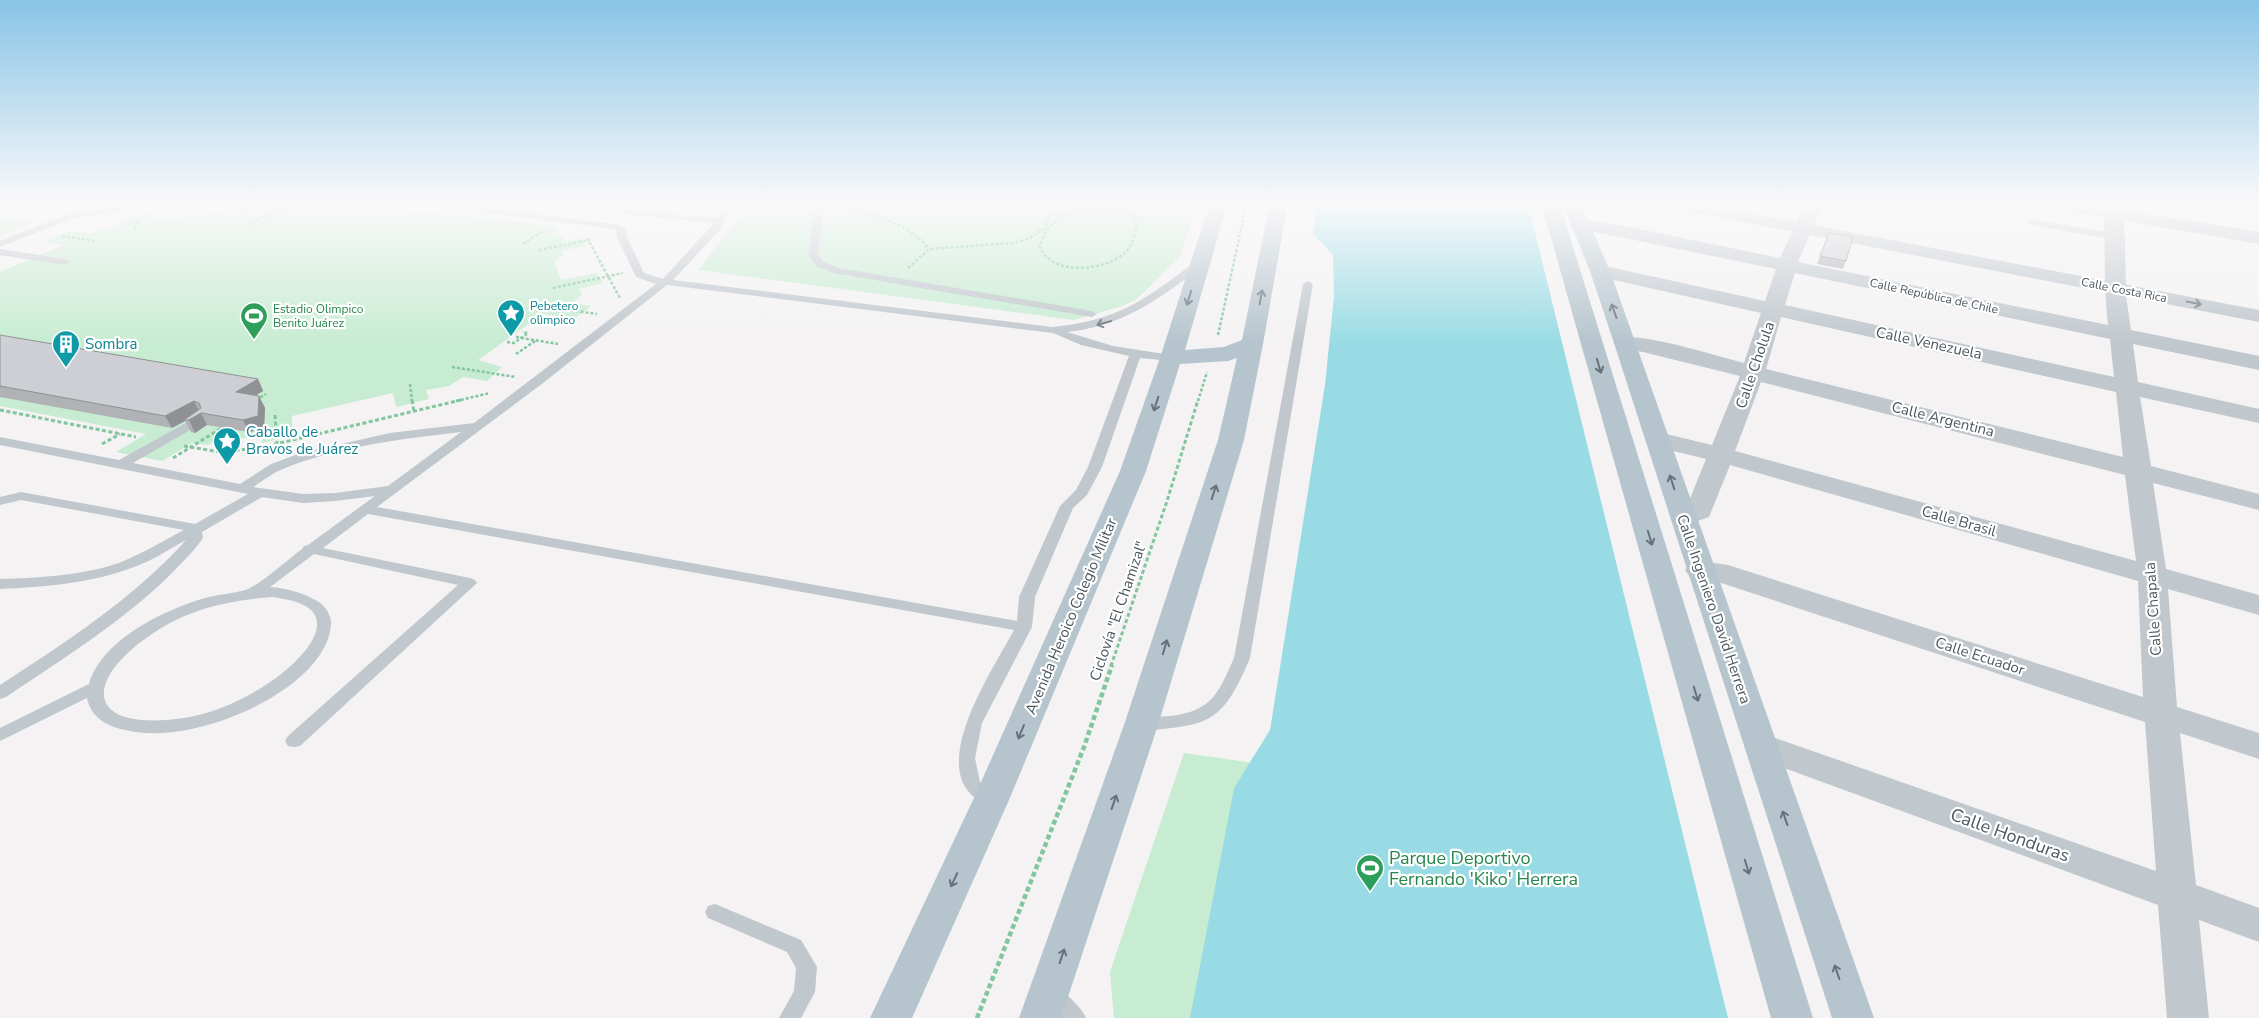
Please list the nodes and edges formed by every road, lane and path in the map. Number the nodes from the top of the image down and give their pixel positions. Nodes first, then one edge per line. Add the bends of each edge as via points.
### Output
1 (929, 249) edge
2 (595, 250) edge
3 (627, 250) edge
4 (695, 250) edge
5 (814, 250) edge
6 (1042, 250) edge
7 (1128, 250) edge
8 (1204, 250) edge
9 (1237, 250) edge
10 (1271, 250) edge
11 (1564, 250) edge
12 (1591, 250) edge
13 (1708, 250) edge
14 (1794, 250) edge
15 (1914, 250) edge
16 (2114, 250) edge
17 (0, 252) edge
18 (65, 262) dead end
19 (1199, 264) junction
20 (1787, 266) junction
21 (636, 270) junction
22 (1600, 271) junction
23 (608, 277) junction
24 (665, 282) junction
25 (894, 282) junction
26 (1308, 284) dead end
27 (553, 288) dead end
28 (2115, 288) junction
29 (541, 306) dead end
30 (1774, 309) junction
31 (599, 314) junction
32 (1092, 314) dead end
33 (2259, 316) edge
34 (620, 317) junction
35 (592, 319) dead end
36 (1053, 330) junction
37 (522, 332) dead end
38 (2121, 335) junction
39 (516, 337) dead end
40 (521, 338) junction
41 (564, 339) dead end
42 (535, 340) junction
43 (507, 342) dead end
44 (1625, 343) junction
45 (558, 344) junction
46 (1252, 344) junction
47 (581, 348) junction
48 (550, 349) dead end
49 (516, 354) dead end
50 (1136, 354) junction
51 (1212, 357) junction
52 (1171, 358) junction
53 (2259, 363) edge
54 (452, 367) dead end
55 (520, 371) dead end
56 (1754, 372) junction
57 (513, 376) junction
58 (539, 380) junction
59 (506, 381) dead end
60 (410, 384) dead end
61 (2127, 387) junction
62 (494, 391) dead end
63 (266, 394) dead end
64 (249, 404) edge
65 (0, 410) edge
66 (414, 412) junction
67 (275, 415) dead end
68 (2259, 416) edge
69 (200, 419) edge
70 (228, 424) edge
71 (478, 426) junction
72 (139, 437) dead end
73 (1658, 440) junction
74 (0, 441) edge
75 (277, 444) junction
76 (190, 448) junction
77 (1722, 455) junction
78 (122, 464) junction
79 (276, 467) junction
80 (2138, 470) junction
81 (154, 471) junction
82 (242, 488) junction
83 (389, 490) junction
84 (259, 493) junction
85 (0, 501) edge
86 (2259, 502) edge
87 (365, 509) junction
88 (1684, 518) junction
89 (195, 530) junction
90 (309, 549) junction
91 (1700, 570) junction
92 (2152, 575) junction
93 (0, 584) edge
94 (253, 593) junction
95 (2259, 605) edge
96 (1024, 627) junction
97 (96, 687) junction
98 (0, 693) edge
99 (2161, 713) junction
100 (1141, 725) junction
101 (0, 735) edge
102 (294, 740) dead end
103 (1761, 746) junction
104 (2259, 746) edge
105 (991, 800) junction
106 (2177, 896) junction
107 (715, 912) dead end
108 (2259, 925) edge
109 (1044, 1006) edge
110 (790, 1018) edge
111 (891, 1018) edge
112 (977, 1018) edge
113 (1076, 1018) edge
114 (1792, 1018) edge
115 (1853, 1018) edge
116 (2188, 1018) edge

1 - 25 path
2 - 23 path
3 - 21 lane
4 - 24 lane
5 - 25 lane via 813,255 820,264 837,271
6 - 7 path via 1057,264 1072,267 1105,264
8 - 19 main road, Avenida Heroico Colegio Militar
9 - 51 path, Ciclovía "El Chamizal"
46 -> 10 main road
11 -> 114 main road
12 - 22 main road, Calle Ingeniero David Herrera
13 - 20 street, Calle República de Chile
14 - 20 street, Calle Cholula
15 - 28 street, Calle Costa Rica
16 - 28 street, Calle Chapala
17 - 18 lane
19 -> 36 lane via 1148,302 1115,320
19 -> 52 main road, Avenida Heroico Colegio Militar
20 - 30 street, Calle Cholula
20 - 38 street, Calle República de Chile
21 - 23 path
21 - 24 lane via 644,278
22 - 30 street, Calle Venezuela
44 -> 22 main road, Calle Ingeniero David Herrera
23 - 27 path
23 - 31 path via 620,298
24 - 34 lane
24 - 36 lane
25 - 32 lane
26 - 100 lane via 1242,658 1230,688 1212,711 1194,720
28 -> 33 street, Calle Costa Rica
28 - 38 street, Calle Chapala
29 - 31 path
30 - 56 street, Calle Cholula
30 - 61 street, Calle Venezuela
31 - 34 path
31 - 35 path
34 - 47 lane
36 - 50 lane
37 - 40 path via 528,333
38 - 53 street, Calle República de Chile
38 - 61 street, Calle Chapala
39 - 40 path
40 - 42 path
40 - 43 path via 514,343
41 - 45 path
42 - 45 path
42 - 49 path
44 - 56 street, Calle Argentina
44 - 73 main road, Calle Ingeniero David Herrera
45 - 47 path
45 - 48 path
46 - 51 main road
100 -> 46 main road via 1230,440
47 - 58 lane
50 - 52 lane
50 - 96 lane via 1095,467 1082,492 1067,506 1028,597
51 - 52 main road
51 - 112 path, Ciclovía "El Chamizal" via 1084,747
52 -> 105 main road, Avenida Heroico Colegio Militar via 1133,471
54 - 57 path
55 - 57 path
56 - 77 street, Calle Cholula
56 - 80 street, Calle Argentina
57 - 58 path
57 - 59 path
58 - 71 lane
60 - 66 path
61 - 68 street, Calle Venezuela
61 - 80 street, Calle Chapala
62 - 66 path via 487,396
63 - 64 path
65 - 72 path
66 - 75 path
67 - 75 path
69 - 78 lane
70 - 76 path
71 - 79 lane via 361,442
71 - 83 lane
73 - 77 street, Calle Brasil
88 -> 73 main road, Calle Ingeniero David Herrera
74 - 78 lane
75 - 76 path via 220,452
75 - 79 path
76 - 81 path
77 - 88 street, Calle Cholula via 1699,512
77 - 92 street, Calle Brasil
78 - 81 lane
79 - 82 lane
80 - 86 street, Calle Argentina
80 - 92 street, Calle Chapala
81 - 82 lane
82 - 84 lane
83 - 84 lane via 312,500
83 - 87 lane
84 - 89 lane
85 - 89 lane via 21,496
87 - 90 lane
87 - 96 lane
88 - 91 main road, Calle Ingeniero David Herrera
89 - 93 lane via 130,564 99,573
89 - 98 lane via 196,538 186,550 146,587 78,641
90 - 94 lane
90 - 102 lane via 470,583
91 - 99 street, Calle Ecuador via 1718,572
91 - 103 main road, Calle Ingeniero David Herrera
92 - 95 street, Calle Brasil
92 - 99 street, Calle Chapala
94 - 97 lane via 193,607 143,632 111,660 100,674
94 - 97 lane via 290,594 305,598 316,605 325,625 322,637 309,658 267,692 202,719 146,727 119,722 100,711 95,700
96 - 105 lane via 974,723 966,758 972,785
97 - 101 lane
99 - 104 street, Calle Ecuador
99 - 106 street, Calle Chapala
109 -> 100 main road
103 - 106 street, Calle Honduras
115 -> 103 main road, Calle Ingeniero David Herrera
105 -> 111 main road, Avenida Heroico Colegio Militar
106 - 108 street, Calle Honduras
106 - 116 street, Calle Chapala
107 - 110 lane via 794,946 807,966 804,992
109 - 113 lane

